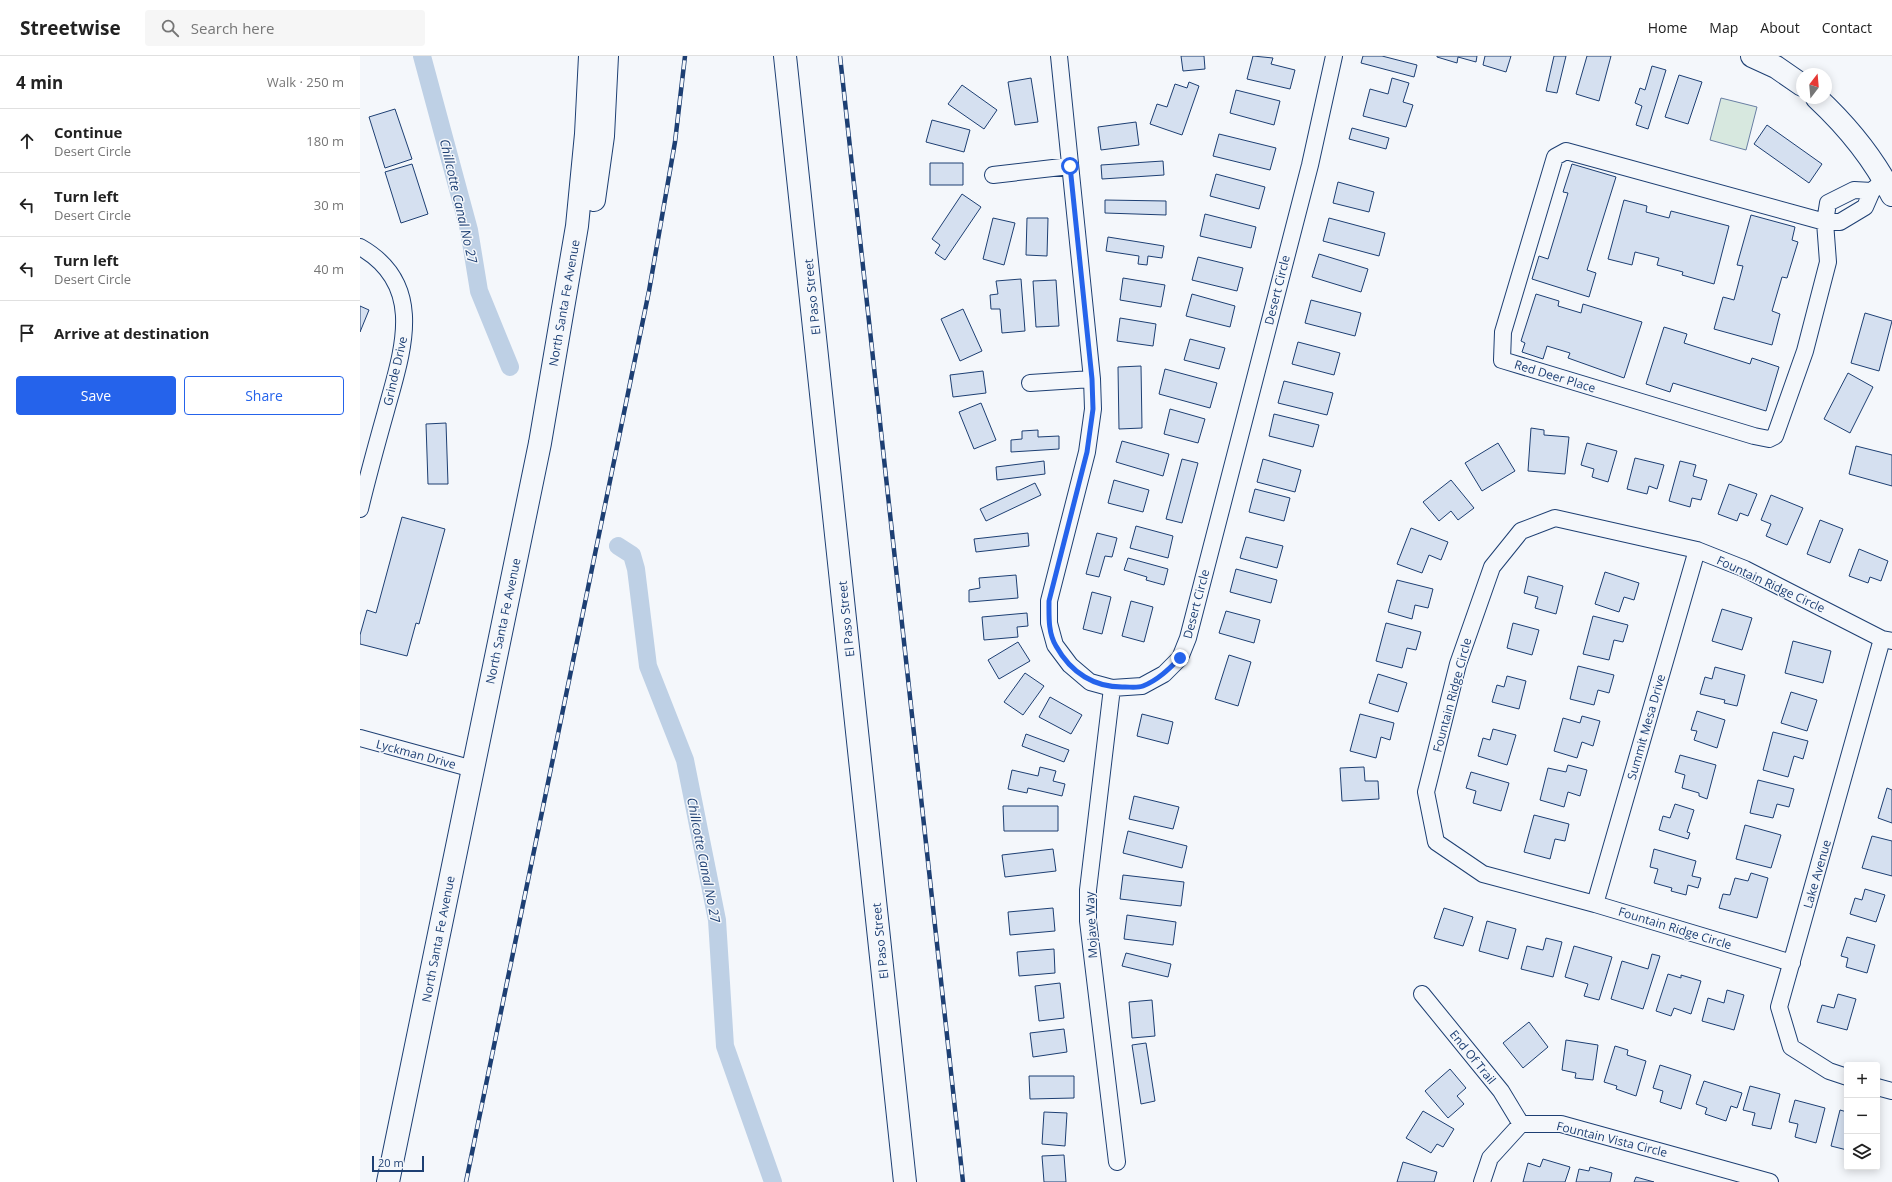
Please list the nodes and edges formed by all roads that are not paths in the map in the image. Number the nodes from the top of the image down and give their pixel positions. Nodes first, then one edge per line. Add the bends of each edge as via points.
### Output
1 (590, 56) edge
2 (607, 56) edge
3 (785, 56) edge
4 (1059, 56) edge
5 (1334, 56) edge
6 (1752, 56) edge
7 (1796, 81) edge
8 (1824, 104) edge
9 (1070, 166) junction
10 (993, 175) dead end
11 (1883, 189) edge
12 (1825, 222) junction
13 (360, 247) edge
14 (572, 258) junction
15 (1092, 379) junction
16 (1030, 383) dead end
17 (366, 463) edge
18 (360, 508) edge
19 (1697, 550) junction
20 (1887, 640) edge
21 (1112, 688) junction
22 (360, 738) edge
23 (473, 769) junction
24 (1595, 904) junction
25 (1792, 963) junction
26 (1422, 994) dead end
27 (1844, 1076) edge
28 (1880, 1088) edge
29 (1892, 1091) edge
30 (1521, 1124) junction
31 (1117, 1162) dead end
32 (388, 1182) edge
33 (905, 1182) edge
34 (1482, 1182) edge
35 (1770, 1182) edge

1 - 14 main road, North Santa Fe Avenue via 583,168
2 - 14 main road via 603,136 590,229
3 - 33 main road, El Paso Street
4 - 9 street, Desert Circle
5 - 21 street, Desert Circle via 1308,172 1188,638 1180,658 1164,674 1142,686
6 - 7 main road via 1776,67
8 - 11 main road via 1863,146
9 - 10 street
9 - 15 street, Desert Circle
11 - 12 street, Red Deer Place via 1865,207 1840,222
11 - 12 street, Red Deer Place via 1854,190 1828,204
12 - 12 street, Red Deer Place via 1828,262 1809,336 1776,436 1769,439 1502,360 1503,332 1555,157 1566,151
13 - 17 street, Grinde Drive via 378,258 390,272 397,285 405,322 399,361
14 - 23 main road, North Santa Fe Avenue via 540,443
15 - 16 street
15 - 21 street, Desert Circle via 1093,409 1087,452 1049,601 1049,623 1055,645 1070,666 1090,682
17 - 18 street, Grinde Drive
19 - 20 street, Fountain Ridge Circle via 1745,569
19 - 24 street, Summit Mesa Drive
19 - 24 street, Fountain Ridge Circle via 1555,518 1521,531 1492,566 1458,664 1426,792 1436,842 1483,874
20 - 25 street, Lake Avenue
21 - 31 street, Mojave Way via 1088,890 1088,921
22 - 23 street, Lyckman Drive
23 - 32 main road, North Santa Fe Avenue
24 - 25 street, Fountain Ridge Circle
25 - 27 street, Lake Avenue via 1779,1007 1791,1047 1829,1071
26 - 30 street, End Of Trail via 1501,1091
28 - 29 street
30 - 34 street via 1490,1158
30 - 35 street, Fountain Vista Circle via 1561,1124

